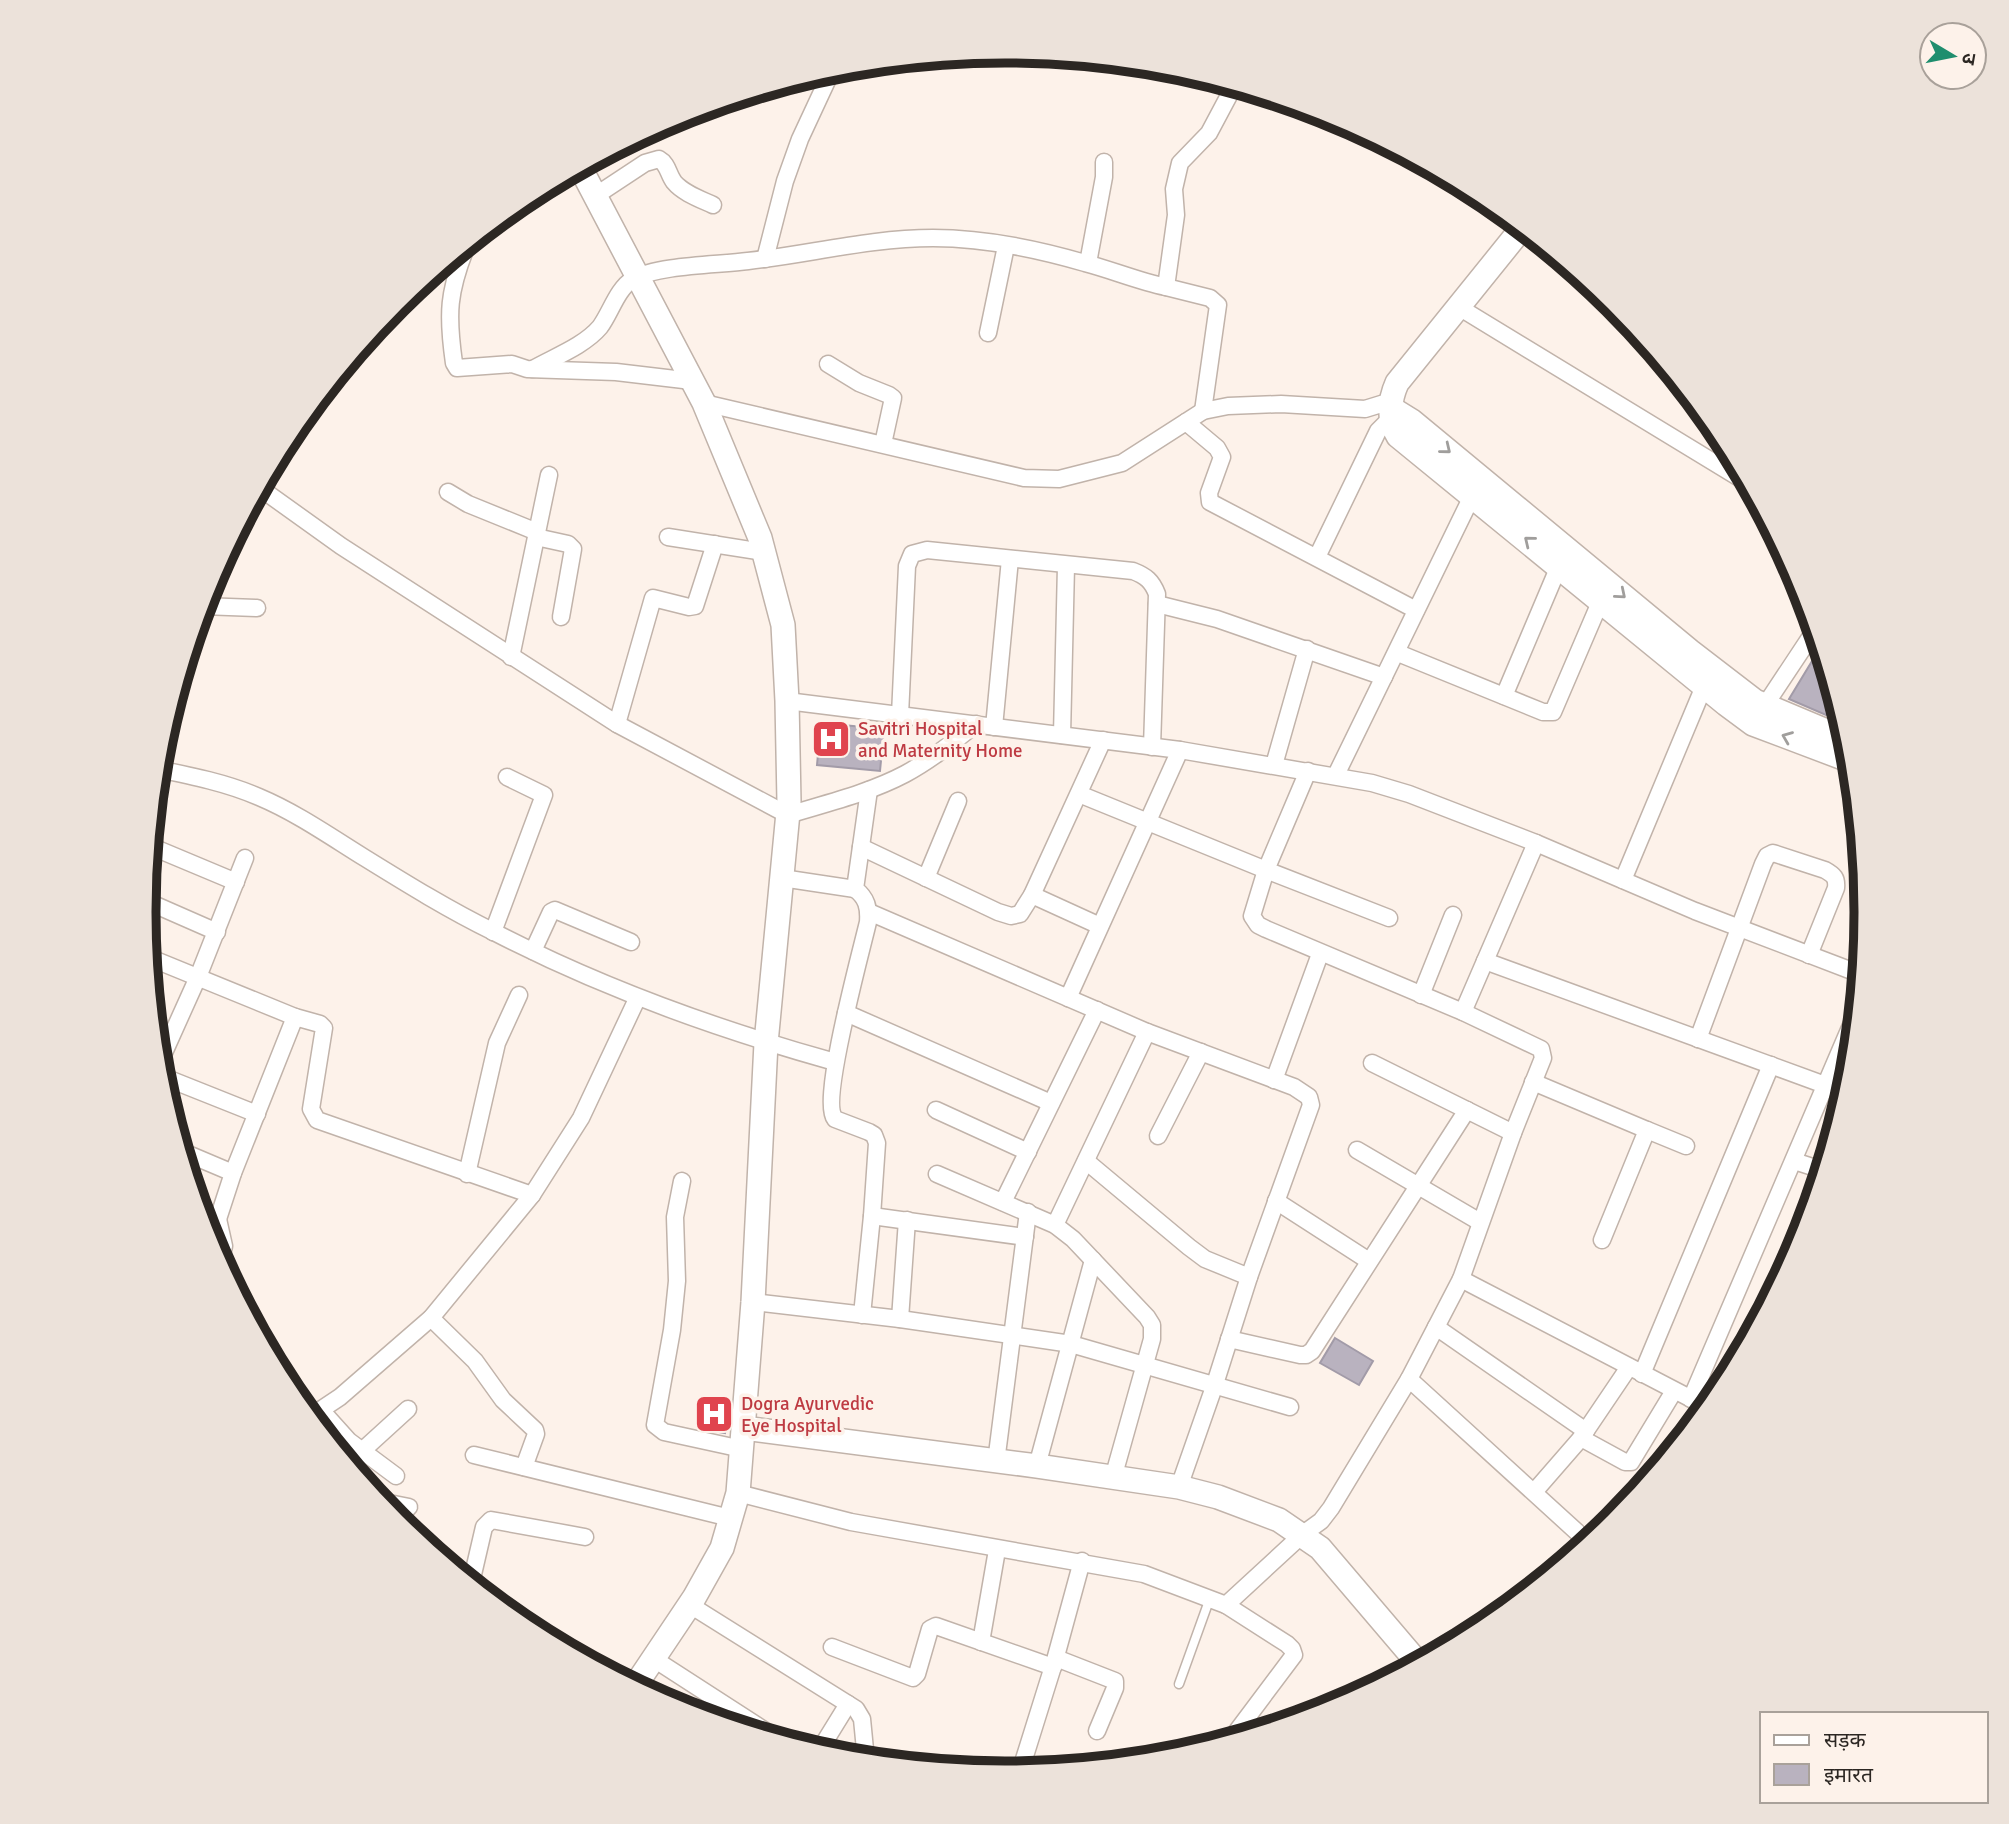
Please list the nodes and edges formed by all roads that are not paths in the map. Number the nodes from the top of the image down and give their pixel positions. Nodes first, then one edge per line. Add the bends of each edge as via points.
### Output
1 (826, 82) edge
2 (1230, 94) edge
3 (1104, 162) dead end
4 (586, 174) edge
5 (595, 196) junction
6 (713, 205) dead end
7 (1516, 235) edge
8 (1006, 246) junction
9 (765, 259) junction
10 (462, 260) edge
11 (1087, 263) junction
12 (639, 277) junction
13 (1167, 287) junction
14 (1457, 306) junction
15 (988, 332) dead end
16 (828, 364) dead end
17 (533, 369) junction
18 (692, 382) junction
19 (704, 403) junction
20 (1393, 409) junction
21 (1203, 411) junction
22 (1186, 422) junction
23 (883, 444) junction
24 (1730, 472) edge
25 (549, 475) dead end
26 (1477, 486) junction
27 (266, 492) edge
28 (448, 492) dead end
29 (537, 535) junction
30 (668, 537) dead end
31 (715, 544) junction
32 (764, 552) junction
33 (1317, 557) junction
34 (1010, 559) junction
35 (1066, 566) junction
36 (1559, 566) junction
37 (1601, 600) junction
38 (1157, 604) junction
39 (213, 607) edge
40 (257, 608) dead end
41 (1416, 610) junction
42 (561, 617) dead end
43 (1808, 640) edge
44 (1307, 649) junction
45 (1398, 653) junction
46 (511, 657) junction
47 (1384, 677) junction
48 (1709, 677) junction
49 (1504, 696) junction
50 (787, 701) junction
51 (900, 715) junction
52 (1759, 715) junction
53 (617, 724) junction
54 (976, 724) junction
55 (995, 727) junction
56 (1062, 735) junction
57 (1835, 736) edge
58 (1103, 740) junction
59 (1152, 747) junction
60 (1180, 750) junction
61 (1838, 755) edge
62 (1274, 765) junction
63 (168, 771) edge
64 (1308, 771) junction
65 (1336, 775) junction
66 (507, 777) dead end
67 (869, 790) junction
68 (1079, 794) junction
69 (958, 801) dead end
70 (788, 815) junction
71 (1146, 822) junction
72 (1536, 843) junction
73 (861, 847) junction
74 (158, 849) edge
75 (245, 858) dead end
76 (1266, 870) junction
77 (782, 878) junction
78 (926, 878) junction
79 (1623, 880) junction
80 (236, 882) junction
81 (855, 889) junction
82 (1032, 895) junction
83 (156, 905) edge
84 (869, 912) junction
85 (1452, 915) dead end
86 (1389, 918) dead end
87 (1100, 926) junction
88 (1738, 928) junction
89 (216, 932) junction
90 (493, 932) junction
91 (631, 943) dead end
92 (533, 951) junction
93 (1320, 954) junction
94 (1809, 955) junction
95 (157, 961) edge
96 (1485, 961) junction
97 (1852, 971) edge
98 (198, 977) junction
99 (519, 995) dead end
100 (1421, 995) junction
101 (1068, 998) junction
102 (637, 999) junction
103 (1097, 1010) junction
104 (1463, 1012) junction
105 (846, 1013) junction
106 (295, 1017) junction
107 (1147, 1032) junction
108 (1698, 1039) junction
109 (766, 1043) junction
110 (167, 1046) edge
111 (1201, 1052) junction
112 (1841, 1055) edge
113 (835, 1062) junction
114 (1371, 1063) dead end
115 (1771, 1065) junction
116 (173, 1080) edge
117 (1274, 1080) junction
118 (1533, 1082) junction
119 (1825, 1085) junction
120 (1051, 1103) junction
121 (936, 1110) dead end
122 (1467, 1110) junction
123 (257, 1114) junction
124 (1647, 1130) junction
125 (1513, 1133) junction
126 (1158, 1136) dead end
127 (1686, 1146) dead end
128 (1357, 1150) dead end
129 (1028, 1152) junction
130 (192, 1155) edge
131 (1086, 1161) junction
132 (1794, 1161) junction
133 (1814, 1167) edge
134 (233, 1173) junction
135 (467, 1174) junction
136 (937, 1174) dead end
137 (682, 1181) dead end
138 (1419, 1186) junction
139 (532, 1195) junction
140 (1276, 1201) junction
141 (1003, 1202) junction
142 (1028, 1213) junction
143 (872, 1216) junction
144 (213, 1218) edge
145 (907, 1220) junction
146 (1480, 1222) junction
147 (1055, 1225) junction
148 (1025, 1237) junction
149 (1602, 1240) dead end
150 (1093, 1260) junction
151 (1368, 1261) junction
152 (1249, 1277) junction
153 (1461, 1279) junction
154 (753, 1302) junction
155 (862, 1315) junction
156 (431, 1318) junction
157 (900, 1320) junction
158 (1436, 1326) junction
159 (1014, 1335) junction
160 (1229, 1339) junction
161 (1071, 1344) junction
162 (1146, 1366) junction
163 (1635, 1371) junction
164 (1409, 1379) junction
165 (1214, 1387) junction
166 (1674, 1391) junction
167 (1691, 1399) junction
168 (1697, 1402) edge
169 (1290, 1408) dead end
170 (408, 1409) dead end
171 (319, 1412) edge
172 (327, 1423) edge
173 (1583, 1434) junction
174 (743, 1438) junction
175 (363, 1450) junction
176 (474, 1455) dead end
177 (996, 1462) junction
178 (1037, 1466) junction
179 (524, 1467) junction
180 (396, 1476) dead end
181 (1113, 1478) junction
182 (1179, 1487) junction
183 (1534, 1492) junction
184 (738, 1493) junction
185 (397, 1505) edge
186 (409, 1507) dead end
187 (730, 1518) junction
188 (1577, 1532) dead end
189 (1303, 1534) junction
190 (585, 1537) dead end
191 (997, 1550) junction
192 (1082, 1561) junction
193 (473, 1574) edge
194 (1210, 1598) junction
195 (690, 1605) junction
196 (1226, 1605) junction
197 (981, 1642) junction
198 (832, 1647) dead end
199 (1412, 1656) edge
200 (654, 1659) junction
201 (1055, 1663) junction
202 (640, 1678) edge
203 (1179, 1684) dead end
204 (848, 1703) junction
205 (751, 1722) edge
206 (1240, 1727) edge
207 (1097, 1731) dead end
208 (825, 1742) edge
209 (865, 1749) edge
210 (1024, 1760) edge

1 - 9 street via 785,181
2 - 13 street via 1209,134 1180,163
3 - 11 street
4 - 5 street
5 - 6 street via 645,163 659,159 680,188
5 - 12 street
7 - 14 street
8 - 9 street via 934,238 887,240
8 - 11 street
8 - 15 street
9 - 12 street
10 - 17 street via 448,310 455,366 512,364
11 - 13 street
12 - 17 street via 624,286 600,327 588,338
12 - 18 street
13 - 21 street via 1210,298 1218,305
14 - 20 street via 1397,383
14 - 24 street
16 - 23 street via 893,398
17 - 18 street via 616,372
18 - 19 street
19 - 23 street
19 - 32 street
20 - 21 street via 1281,404
20 - 26 street
20 - 33 street
21 - 22 street
22 - 23 street via 1122,463 1059,479 1024,478
22 - 33 street via 1222,457 1210,502
25 - 29 street
36 -> 26 street
26 - 41 street
26 -> 48 street
27 - 46 street
28 - 29 street
29 - 42 street via 573,549
29 - 46 street
30 - 31 street
31 - 32 street
31 - 53 street via 695,606 653,598
32 - 50 street via 783,625
33 - 41 street
34 - 35 street
34 - 51 street via 927,550 912,554 907,566
34 - 55 street
35 - 38 street via 1144,575 1153,583
35 - 56 street
36 - 37 street
36 - 49 street
37 - 48 street
37 - 49 street via 1553,712
38 - 44 street
38 - 59 street
39 - 40 street
41 - 45 street
43 - 52 street
44 - 47 street
44 - 62 street
45 - 47 street
45 - 49 street
46 - 53 street
47 - 65 street
48 - 52 street
48 - 79 street
50 - 51 street
50 - 70 street
51 - 54 street
52 - 57 street
61 -> 52 street
53 - 70 street
54 - 55 street
54 - 67 street via 934,757
55 - 56 street
56 - 58 street
58 - 59 street
58 - 68 street
59 - 60 street
60 - 62 street
60 - 71 street
62 - 64 street
63 - 90 street via 261,798
64 - 65 street
64 - 76 street
65 - 72 street via 1409,794
66 - 90 street via 544,795
67 - 70 street
67 - 73 street
68 - 71 street
68 - 82 street
69 - 78 street
70 - 77 street
71 - 76 street
71 - 87 street
72 - 79 street
72 - 96 street
73 - 78 street
73 - 81 street
74 - 80 street
75 - 80 street
76 - 86 street
76 - 93 street via 1252,916 1258,925
77 - 81 street
77 - 109 street
78 - 82 street via 1012,916 1020,914
79 - 88 street
80 - 89 street
81 - 84 street
82 - 87 street
83 - 89 street
84 - 101 street
84 - 105 street
85 - 100 street
87 - 101 street
88 - 94 street
88 - 94 street via 1767,856 1780,854 1825,870 1837,880 1836,888
88 - 108 street
89 - 98 street
90 - 92 street
91 - 92 street via 555,910
92 - 102 street
93 - 100 street
93 - 117 street
94 - 97 street
95 - 98 street
96 - 104 street
96 - 108 street
98 - 106 street
98 - 110 street
99 - 135 street via 497,1043
100 - 104 street
101 - 103 street
102 - 109 street
102 - 139 street via 581,1118
103 - 107 street
103 - 120 street
104 - 118 street via 1541,1049 1543,1058
105 - 113 street
105 - 120 street
106 - 123 street
106 - 135 street via 324,1028 311,1109 317,1120
107 - 111 street
107 - 131 street
108 - 115 street
109 - 113 street
109 - 154 street
111 - 117 street
111 - 126 street
112 - 119 street
113 - 143 street via 832,1116 876,1139
114 - 122 street
115 - 119 street
115 - 163 street
116 - 123 street
117 - 140 street via 1304,1091 1311,1105
118 - 124 street
118 - 125 street
119 - 132 street
120 - 129 street
121 - 129 street
122 - 125 street
122 - 138 street
123 - 134 street
124 - 127 street
124 - 149 street
125 - 146 street
128 - 138 street
129 - 141 street
130 - 134 street
131 - 147 street
131 - 152 street via 1189,1247
132 - 133 street
132 - 167 street
134 - 144 street
135 - 139 street
136 - 141 street
137 - 174 street via 675,1217 677,1281 672,1330 655,1425 664,1432
138 - 146 street
138 - 151 street
139 - 156 street
140 - 151 street
140 - 152 street
141 - 142 street
142 - 147 street
142 - 148 street
143 - 145 street
143 - 155 street
145 - 148 street
145 - 157 street
146 - 153 street
147 - 150 street
148 - 159 street
150 - 161 street
150 - 162 street via 1152,1325
151 - 160 street via 1306,1355
152 - 160 street
153 - 158 street
153 - 163 street
154 - 155 street
154 - 174 street
155 - 157 street
156 - 171 street
156 - 179 street via 475,1361 503,1401 535,1430
157 - 159 street
158 - 164 street
158 - 173 street
159 - 161 street
159 - 177 street
160 - 165 street
161 - 162 street
161 - 178 street
162 - 165 street
162 - 181 street
163 - 166 street
163 - 173 street
164 - 183 street
164 - 189 street via 1331,1508
165 - 169 street
165 - 182 street
166 - 167 street
166 - 173 street via 1631,1462
167 - 168 street
170 - 175 street
172 - 175 street
173 - 183 street
174 - 177 street
174 - 184 street
175 - 180 street
176 - 179 street
177 - 178 street
178 - 181 street
179 - 187 street
181 - 182 street
182 - 189 street via 1247,1507
183 - 188 street
184 - 187 street
184 - 191 street via 851,1522
185 - 186 street
187 - 195 street via 722,1548
189 - 196 street
189 - 199 street
190 - 193 street via 491,1520 484,1527
191 - 192 street
191 - 197 street
192 - 194 street via 1144,1574
192 - 201 street
194 - 196 street
194 - 203 lane
195 - 200 street
195 - 204 street
196 - 206 street via 1287,1644 1294,1655
197 - 198 street via 933,1626 913,1678
197 - 201 street
200 - 202 street
200 - 205 street
201 - 207 street via 1115,1681
201 - 210 street
204 - 208 street
204 - 209 street via 861,1714

